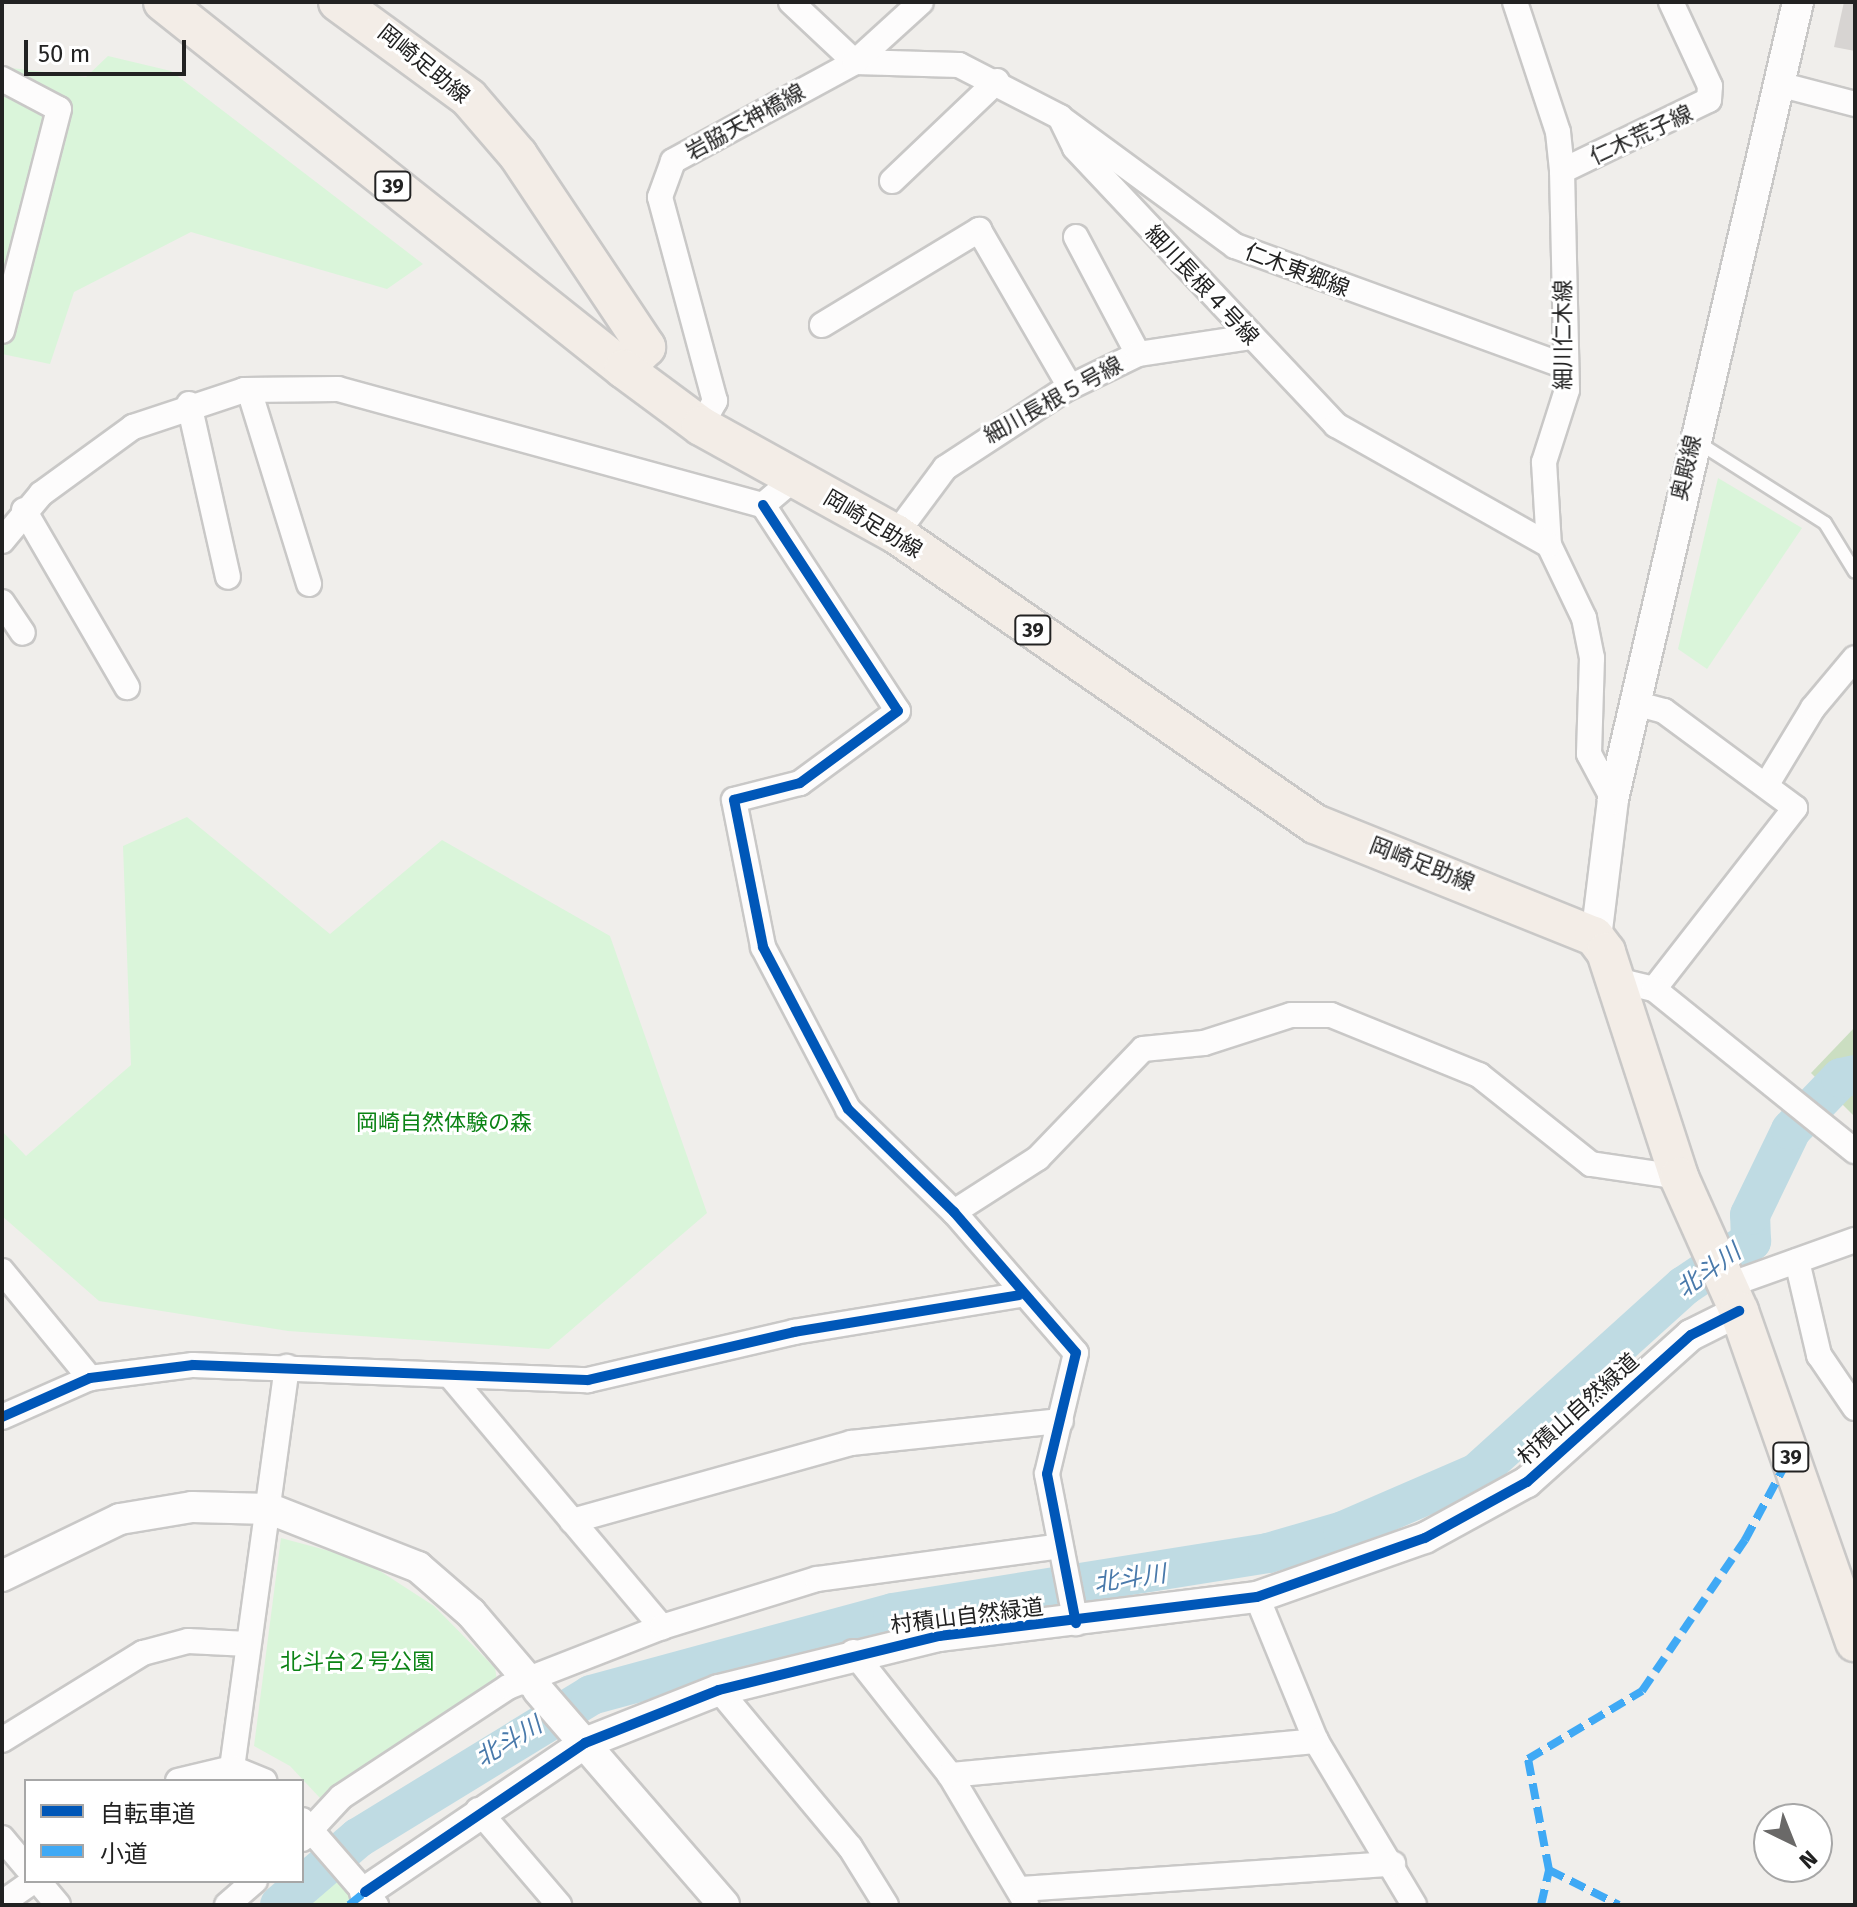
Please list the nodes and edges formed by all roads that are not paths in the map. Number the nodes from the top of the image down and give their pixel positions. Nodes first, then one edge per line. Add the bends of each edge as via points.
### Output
1 (163, 2) edge
2 (338, 2) edge
3 (791, 2) edge
4 (921, 2) edge
5 (1515, 2) edge
6 (1671, 2) edge
7 (1798, 2) edge
8 (855, 62) junction
9 (2, 79) edge
10 (997, 81) junction
11 (1778, 84) junction
12 (1855, 104) edge
13 (1060, 117) junction
14 (1562, 171) junction
15 (892, 181) dead end
16 (1076, 237) dead end
17 (822, 325) dead end
18 (2, 331) edge
19 (1250, 337) junction
20 (1138, 354) junction
21 (1565, 366) junction
22 (624, 369) junction
23 (1070, 387) junction
24 (249, 390) junction
25 (189, 404) junction
26 (701, 426) junction
27 (1692, 439) junction
28 (795, 478) junction
29 (763, 505) junction
30 (24, 510) junction
31 (896, 534) junction
32 (2, 541) edge
33 (1549, 545) junction
34 (1855, 572) edge
35 (228, 577) dead end
36 (309, 584) dead end
37 (2, 602) edge
38 (23, 633) dead end
39 (1855, 658) edge
40 (127, 687) dead end
41 (1638, 704) junction
42 (1767, 784) junction
43 (1613, 799) junction
44 (1596, 938) junction
45 (1612, 979) junction
46 (1654, 989) junction
47 (1855, 1151) edge
48 (1679, 1177) junction
49 (954, 1212) junction
50 (1855, 1240) edge
51 (1797, 1261) junction
52 (2, 1271) edge
53 (1727, 1280) junction
54 (1019, 1295) junction
55 (287, 1367) junction
56 (90, 1378) junction
57 (452, 1378) junction
58 (1855, 1408) edge
59 (2, 1417) edge
60 (1061, 1421) junction
61 (270, 1509) junction
62 (572, 1521) junction
63 (1062, 1555) junction
64 (2, 1576) edge
65 (1257, 1597) junction
66 (1075, 1617) junction
67 (662, 1627) junction
68 (1855, 1642) edge
69 (248, 1644) junction
70 (853, 1652) junction
71 (534, 1686) junction
72 (719, 1690) junction
73 (580, 1738) junction
74 (2, 1740) edge
75 (1316, 1741) junction
76 (232, 1768) junction
77 (950, 1775) junction
78 (186, 1779) edge
79 (260, 1779) edge
80 (478, 1810) junction
81 (308, 1832) edge
82 (2, 1838) edge
83 (1393, 1864) junction
84 (24, 1865) edge
85 (33, 1883) edge
86 (38, 1883) edge
87 (253, 1883) edge
88 (365, 1893) edge
89 (1025, 1897) edge
90 (2, 1903) edge
91 (58, 1905) edge
92 (227, 1905) edge
93 (559, 1905) edge
94 (724, 1905) edge
95 (886, 1905) edge
96 (1414, 1905) edge

1 - 22 main road, 岡崎足助線 / 39
2 - 22 main road, 岡崎足助線 via 469,98 518,155 646,347
3 - 8 street
4 - 8 street, 岩脇天神橋線
5 - 14 street, 細川仁木線 via 1558,132
6 - 14 street, 仁木荒子線 via 1710,86 1709,100
7 - 11 street, 奥殿線
8 - 10 street via 959,65
8 - 26 street, 岩脇天神橋線 via 673,161 660,197 715,401
9 - 18 street via 59,109
10 - 13 street
10 - 15 street
11 - 12 street
11 - 27 street, 奥殿線
13 - 19 street, 細川長根４号線 via 1075,148
13 - 21 street, 仁木東郷線 via 1235,246
14 - 21 street, 細川仁木線
16 - 20 street
17 - 23 street via 979,230
19 - 20 street, 細川長根５号線
19 - 33 street, 細川長根４号線 via 1350,437
20 - 23 street, 細川長根５号線
21 - 33 street, 細川仁木線 via 1567,390 1544,462
22 - 26 main road, 岡崎足助線 / 39
23 - 31 street, 細川長根５号線 via 945,468
24 - 25 street
24 - 29 street via 338,389
24 - 36 street
25 - 30 street via 133,427
25 - 35 street
26 - 28 main road, 岡崎足助線 / 39
27 - 34 lane via 1825,523
27 - 41 street, 奥殿線
28 - 29 street
28 - 31 main road, 岡崎足助線 / 39
29 - 49 street via 898,711 800,783 734,800 763,947 848,1109
30 - 32 street
30 - 40 street
31 - 44 main road, 岡崎足助線 / 39 via 1315,824 1577,924
33 - 43 street, 細川仁木線 via 1584,618 1592,658 1589,754
37 - 38 street
39 - 42 street via 1813,708
41 - 42 street via 1664,711
41 - 43 street, 奥殿線
42 - 46 street via 1792,805 1792,814
43 - 44 street, 奥殿線
44 - 45 main road, 39
45 - 46 street
45 - 48 main road, 39
46 - 47 street
48 - 49 street via 1591,1164 1479,1075 1331,1015 1291,1015 1204,1043 1143,1049 1038,1158
48 - 53 main road, 39
49 - 54 street
50 - 51 street
51 - 53 street
51 - 58 street via 1819,1355
52 - 56 street
53 - 65 street, 村積山自然緑道 via 1691,1335 1527,1482 1425,1538
53 - 68 main road, 39
54 - 57 street via 794,1332 588,1380
54 - 60 street via 1076,1353
55 - 56 street via 193,1365
55 - 57 street
55 - 61 street
56 - 59 street
57 - 62 street
60 - 62 street via 851,1443
60 - 63 street via 1047,1474
61 - 64 street via 192,1507 120,1519
61 - 69 street
61 - 71 street via 418,1567 471,1613
62 - 67 street
63 - 66 street
63 - 67 street via 817,1579
65 - 66 street, 村積山自然緑道
65 - 75 street
66 - 70 street, 村積山自然緑道
67 - 71 street
69 - 74 street via 188,1641 143,1653
69 - 76 street
70 - 72 street, 村積山自然緑道
70 - 77 street
71 - 73 street
71 - 81 street via 508,1687 398,1757
72 - 73 street, 村積山自然緑道
72 - 95 street via 850,1847
73 - 80 street, 村積山自然緑道
73 - 94 street
75 - 77 street
75 - 83 street
76 - 78 street
76 - 79 street
77 - 89 street
80 - 88 street, 村積山自然緑道
80 - 93 street
81 - 88 street
82 - 84 street
83 - 89 street
83 - 96 street
85 - 90 street
86 - 91 street
87 - 92 street

